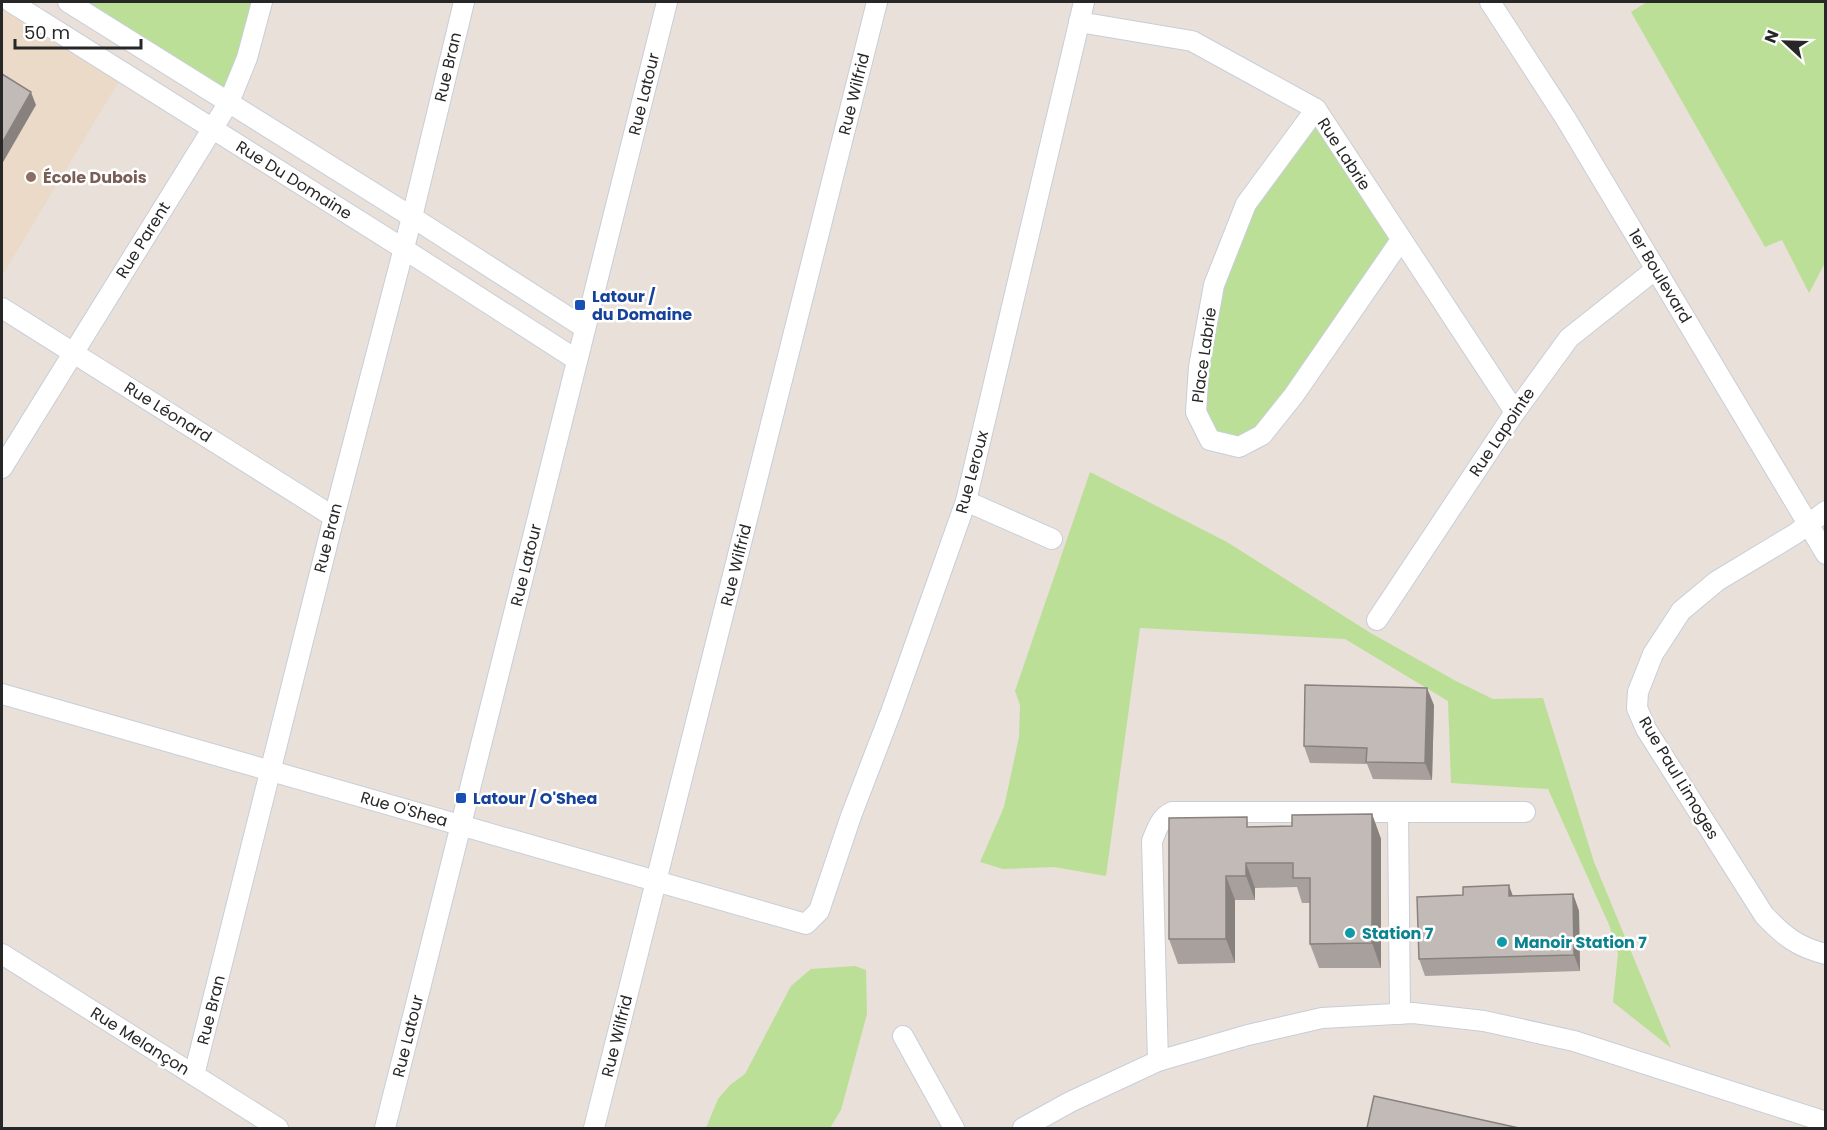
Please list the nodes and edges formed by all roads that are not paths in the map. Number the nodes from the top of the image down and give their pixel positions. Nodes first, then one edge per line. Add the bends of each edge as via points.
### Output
1 (10, 2) edge
2 (68, 2) edge
3 (262, 2) edge
4 (464, 2) edge
5 (667, 2) edge
6 (877, 2) edge
7 (1084, 2) edge
8 (1490, 2) edge
9 (1079, 22) junction
10 (229, 102) junction
11 (1316, 109) junction
12 (213, 129) junction
13 (412, 217) junction
14 (1401, 240) junction
15 (404, 249) junction
16 (1656, 269) junction
17 (2, 308) edge
18 (585, 328) junction
19 (72, 352) junction
20 (577, 360) junction
21 (1515, 412) junction
22 (2, 468) edge
23 (966, 501) junction
24 (1826, 511) edge
25 (334, 517) junction
26 (1808, 524) junction
27 (1052, 539) dead end
28 (1826, 554) edge
29 (1377, 620) dead end
30 (2, 694) edge
31 (270, 771) junction
32 (1398, 812) junction
33 (1526, 812) dead end
34 (460, 825) junction
35 (656, 881) junction
36 (806, 924) joint
37 (2, 954) edge
38 (1826, 954) edge
39 (1400, 1014) junction
40 (903, 1036) dead end
41 (1158, 1061) junction
42 (194, 1076) junction
43 (1826, 1122) edge
44 (278, 1128) edge
45 (385, 1128) edge
46 (594, 1128) edge
47 (954, 1128) edge
48 (1023, 1128) edge

1 - 12 street, Rue Du Domaine
2 - 10 street, Rue Du Domaine
3 - 10 street, Rue Parent via 247,58
4 - 13 street, Rue Bran
5 - 18 street, Rue Latour
6 - 35 street, Rue Wilfrid
7 - 9 street, Rue Leroux
8 - 16 street, 1er Boulevard
9 - 11 street, Rue Labrie via 1192,41
9 - 23 street, Rue Leroux
10 - 12 street, Rue Parent
10 - 13 street, Rue Du Domaine
11 - 14 street, Rue Labrie
11 - 14 street, Place Labrie via 1246,204 1214,285 1199,367 1196,412 1210,440 1239,447 1262,435
12 - 15 street, Rue Du Domaine
12 - 19 street, Rue Parent
13 - 15 street, Rue Bran
13 - 18 street, Rue Du Domaine
14 - 21 street, Rue Labrie
15 - 20 street, Rue Du Domaine
15 - 25 street, Rue Bran
16 - 21 street, Rue Lapointe via 1569,338
16 - 26 street, 1er Boulevard
17 - 19 street, Rue Léonard
18 - 20 street, Rue Latour
19 - 22 street, Rue Parent
19 - 25 street, Rue Léonard
20 - 34 street, Rue Latour
21 - 29 street, Rue Lapointe
23 - 27 street
23 - 36 street, Rue Leroux via 819,911
24 - 26 street, Rue Paul Limoges
25 - 31 street, Rue Bran
26 - 28 street, 1er Boulevard
26 - 38 street, Rue Paul Limoges via 1717,581 1681,611 1653,654 1636,708 1764,915 1784,936
30 - 31 street, Rue O'Shea
31 - 34 street, Rue O'Shea
31 - 42 street, Rue Bran
32 - 33 street
32 - 39 street
32 - 41 street via 1165,815 1152,841
34 - 35 street, Rue O'Shea
34 - 45 street, Rue Latour
35 - 36 street, Rue O'Shea
35 - 46 street, Rue Wilfrid
37 - 42 street, Rue Melançon
39 - 41 street via 1322,1018
39 - 43 street via 1484,1021 1574,1041
40 - 47 street
41 - 48 street
42 - 44 street, Rue Melançon

